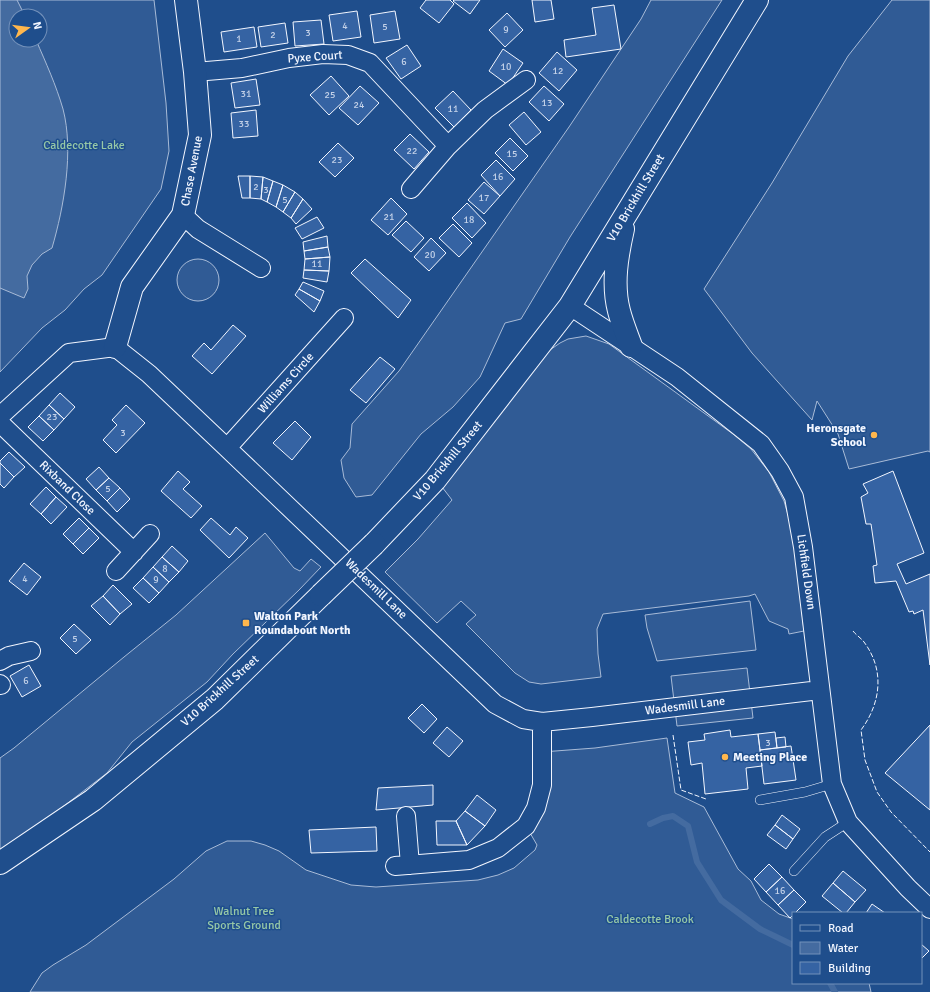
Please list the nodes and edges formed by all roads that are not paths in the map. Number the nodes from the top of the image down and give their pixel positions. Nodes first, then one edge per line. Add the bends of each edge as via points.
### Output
1 (186, 0) edge
2 (757, 0) edge
3 (195, 72) junction
4 (526, 80) dead end
5 (448, 146) junction
6 (411, 189) dead end
7 (627, 212) junction
8 (183, 215) junction
9 (261, 268) dead end
10 (570, 306) junction
11 (344, 318) dead end
12 (631, 346) junction
13 (115, 347) junction
14 (0, 416) edge
15 (0, 423) edge
16 (227, 448) junction
17 (150, 534) dead end
18 (134, 552) junction
19 (116, 571) dead end
20 (31, 650) dead end
21 (0, 661) edge
22 (820, 690) junction
23 (542, 722) junction
24 (832, 784) junction
25 (760, 800) dead end
26 (406, 816) dead end
27 (848, 822) junction
28 (0, 863) edge
29 (794, 871) dead end
30 (930, 909) edge

1 - 3 street, Chase Avenue
2 - 7 street, V10 Brickhill Street
3 - 5 street, Pyxe Court via 242,68 296,57 348,55 370,63
3 - 8 street, Chase Avenue via 200,135
4 - 5 street via 485,110
5 - 6 street
7 - 10 street, V10 Brickhill Street
7 - 12 street via 615,277 619,311
8 - 9 street via 198,229
8 - 13 street, Chase Avenue via 132,287
10 - 12 street, Lichfield Down
10 - 28 street, V10 Brickhill Street, bridge via 435,480 374,544 215,699 94,800
11 - 16 street, Williams Circle
12 - 22 street, Lichfield Down via 677,377 761,444 780,471 794,497 803,547
13 - 14 street via 69,352
13 - 16 street, Wadesmill Lane via 149,374
15 - 18 street, Rixband Close
16 - 23 street, Wadesmill Lane via 495,704 522,719
17 - 18 street
18 - 19 street
20 - 21 street
22 - 23 street, Wadesmill Lane
22 - 24 street, Lichfield Down
23 - 26 street via 542,785 536,808 526,826 498,848 469,860 402,866
24 - 25 lane
24 - 27 street, Lichfield Down
27 - 29 lane via 825,837
27 - 30 street, Lichfield Down

